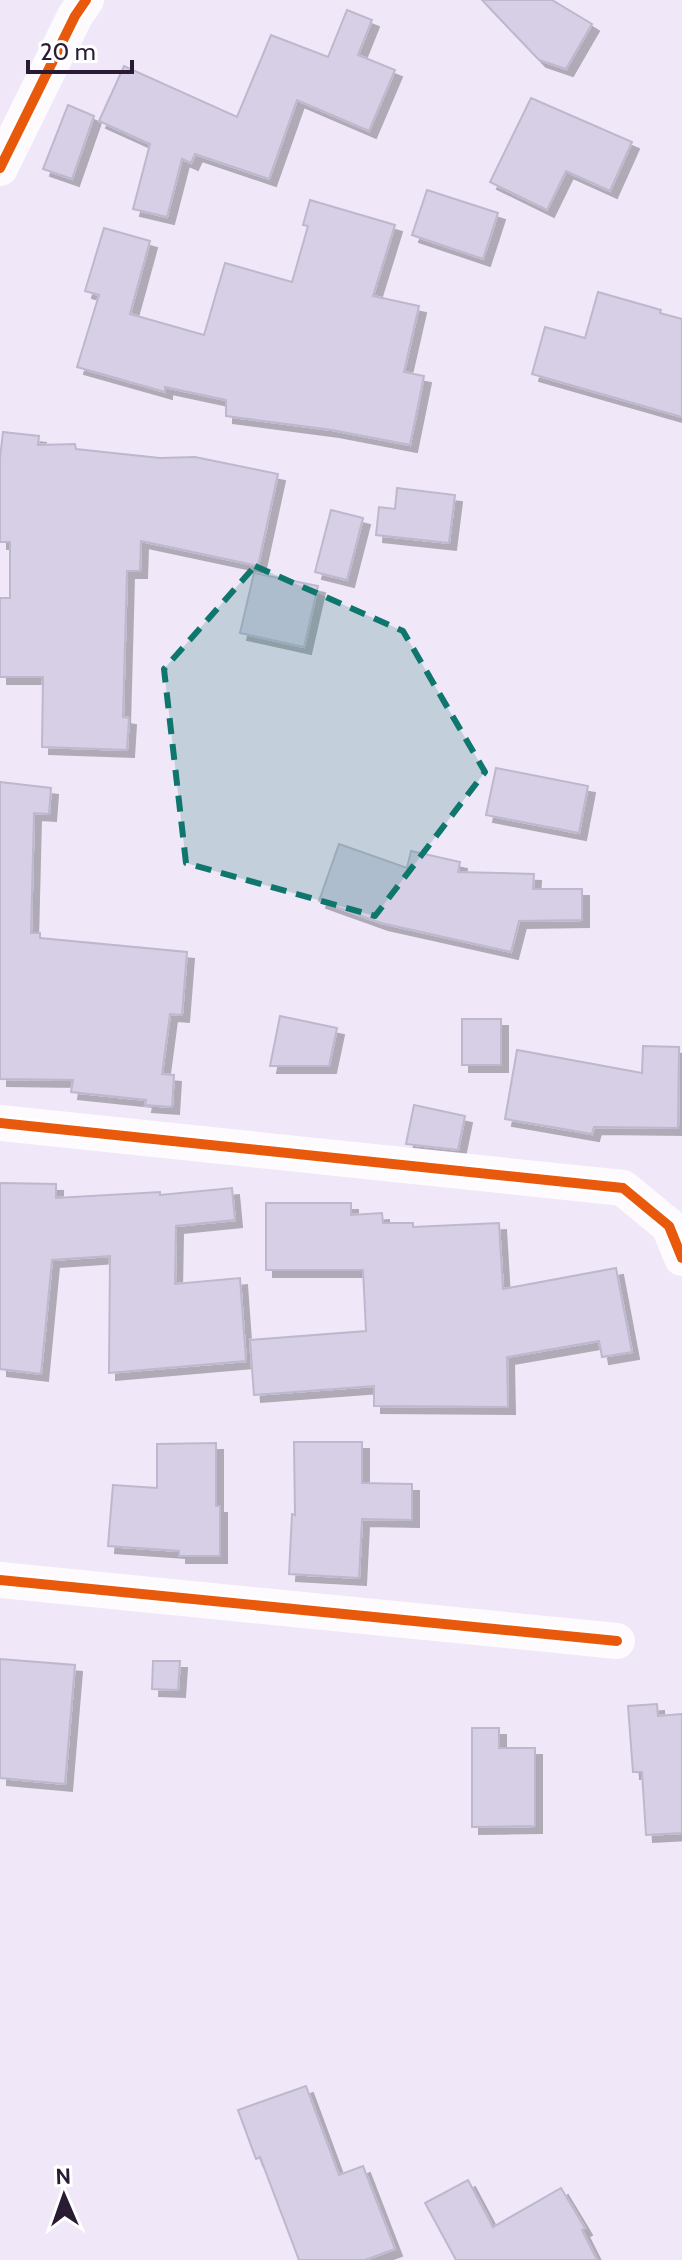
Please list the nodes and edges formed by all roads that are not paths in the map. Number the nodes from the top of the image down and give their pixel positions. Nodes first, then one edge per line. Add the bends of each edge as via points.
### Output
1 (86, 0) edge
2 (0, 168) edge
3 (0, 1123) edge
4 (682, 1258) edge
5 (0, 1580) edge
6 (617, 1641) dead end

1 - 2 street
3 - 4 street via 623,1188 669,1226
5 - 6 street

